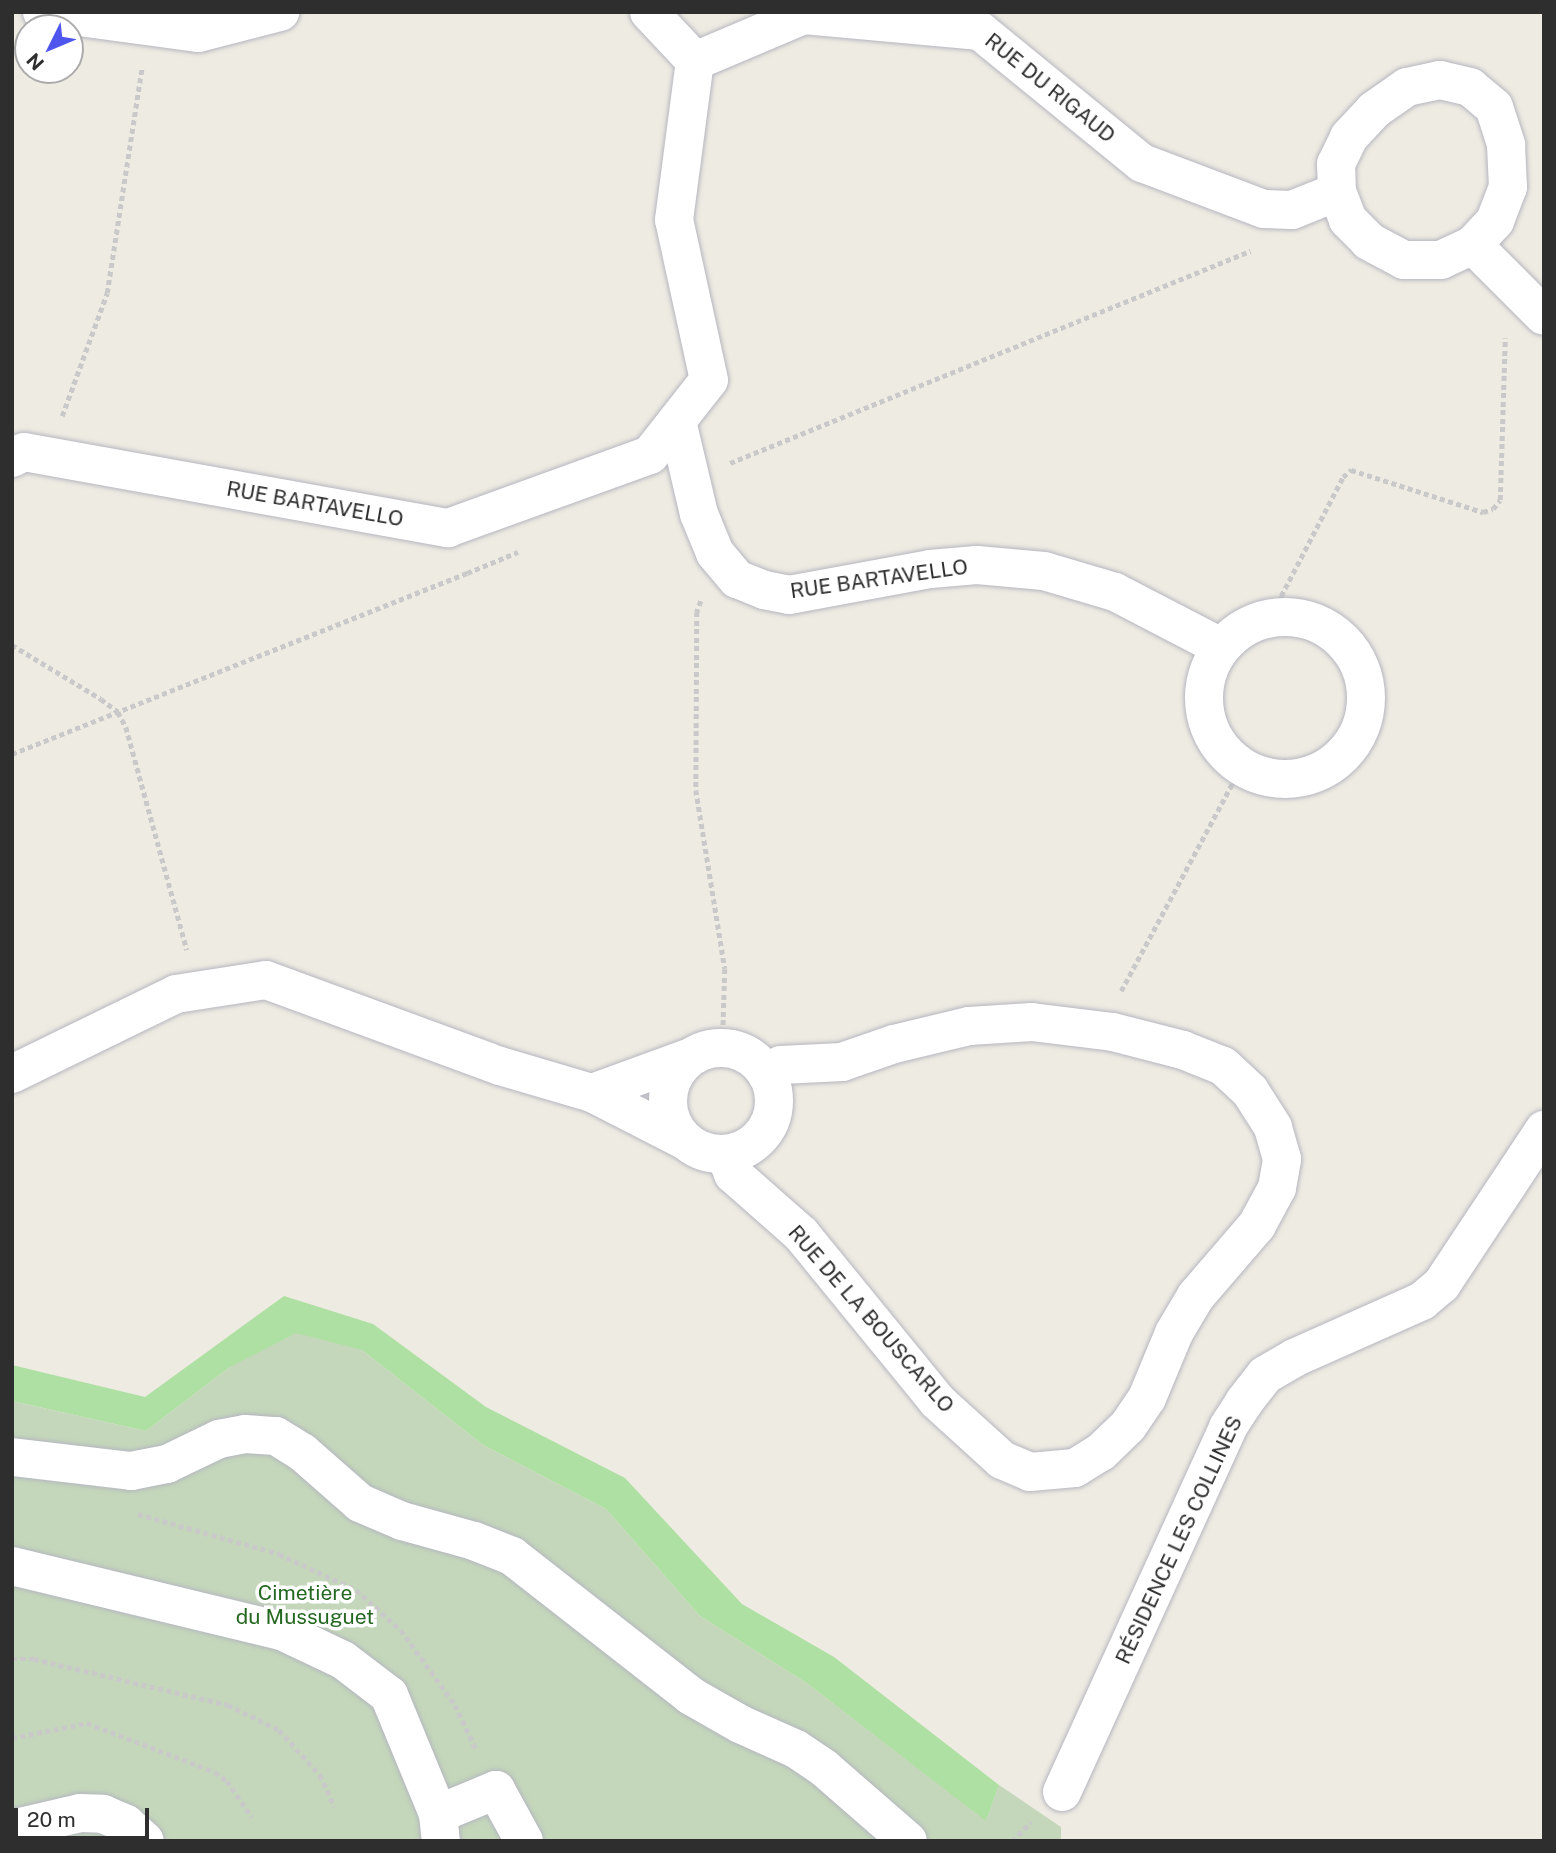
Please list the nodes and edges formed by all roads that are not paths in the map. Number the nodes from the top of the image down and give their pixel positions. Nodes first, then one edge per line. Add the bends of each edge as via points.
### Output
1 (42, 12) edge
2 (280, 12) edge
3 (649, 12) edge
4 (695, 61) junction
5 (1337, 192) junction
6 (1473, 245) junction
7 (1536, 308) edge
8 (677, 421) junction
9 (30, 457) edge
10 (1221, 647) junction
11 (705, 1053) junction
12 (766, 1073) junction
13 (12, 1074) edge
14 (592, 1093) junction
15 (1544, 1130) edge
16 (684, 1140) junction
17 (725, 1154) junction
18 (12, 1457) edge
19 (12, 1566) edge
20 (1062, 1792) dead end
21 (19, 1825) edge
22 (440, 1827) edge
23 (145, 1841) edge
24 (524, 1841) edge
25 (908, 1841) edge

1 - 2 street via 198,33
3 - 4 street
4 - 5 street, RUE DU RIGAUD via 804,15 980,31 1142,163 1264,209 1292,210
4 - 8 street via 674,220 709,380
5 - 6 street via 1348,220 1369,241 1404,260 1441,260
5 - 6 street via 1336,164 1349,137 1374,110 1407,87 1440,80 1470,87 1494,107 1506,145 1508,187 1495,221
6 - 7 street
8 - 9 street, RUE BARTAVELLO via 650,455 448,528
8 - 10 street, RUE BARTAVELLO via 699,514 715,553 737,579 789,595 930,569 977,565 1044,571 1115,592
10 - 10 street via 1241,629 1267,618 1295,617 1321,625 1342,640 1361,674 1365,712 1356,737 1341,757 1320,772 1294,779 1269,778 1244,768 1223,751 1209,727 1203,700 1207,671
11 - 12 street via 741,1051
11 - 14 street
11 - 16 street via 676,1072 668,1089 667,1108
12 - 17 street via 774,1088 771,1122 749,1147
12 - 17 street, RUE DE LA BOUSCARLO via 781,1065 842,1062 968,1027 1032,1022 1113,1032 1223,1066 1250,1091 1273,1127 1282,1159 1277,1188 1257,1224 1196,1296 1174,1333 1147,1398 1128,1426 1101,1452 1075,1468 1030,1472 1002,1460 937,1401 801,1234 733,1174
13 - 14 street via 176,994 266,980 500,1066
14 - 16 street
15 - 20 street, RÉSIDENCE LES COLLINES via 1442,1284 1422,1301 1284,1363 1265,1375 1244,1402 1228,1427
16 - 17 street via 700,1150
18 - 25 street via 131,1471 167,1464 219,1439 245,1434 275,1436 302,1452 360,1503 512,1556 691,1696 824,1768
19 - 22 street via 284,1633 343,1660 389,1695
21 - 23 street via 80,1813 103,1814 126,1824
22 - 24 street via 496,1790

